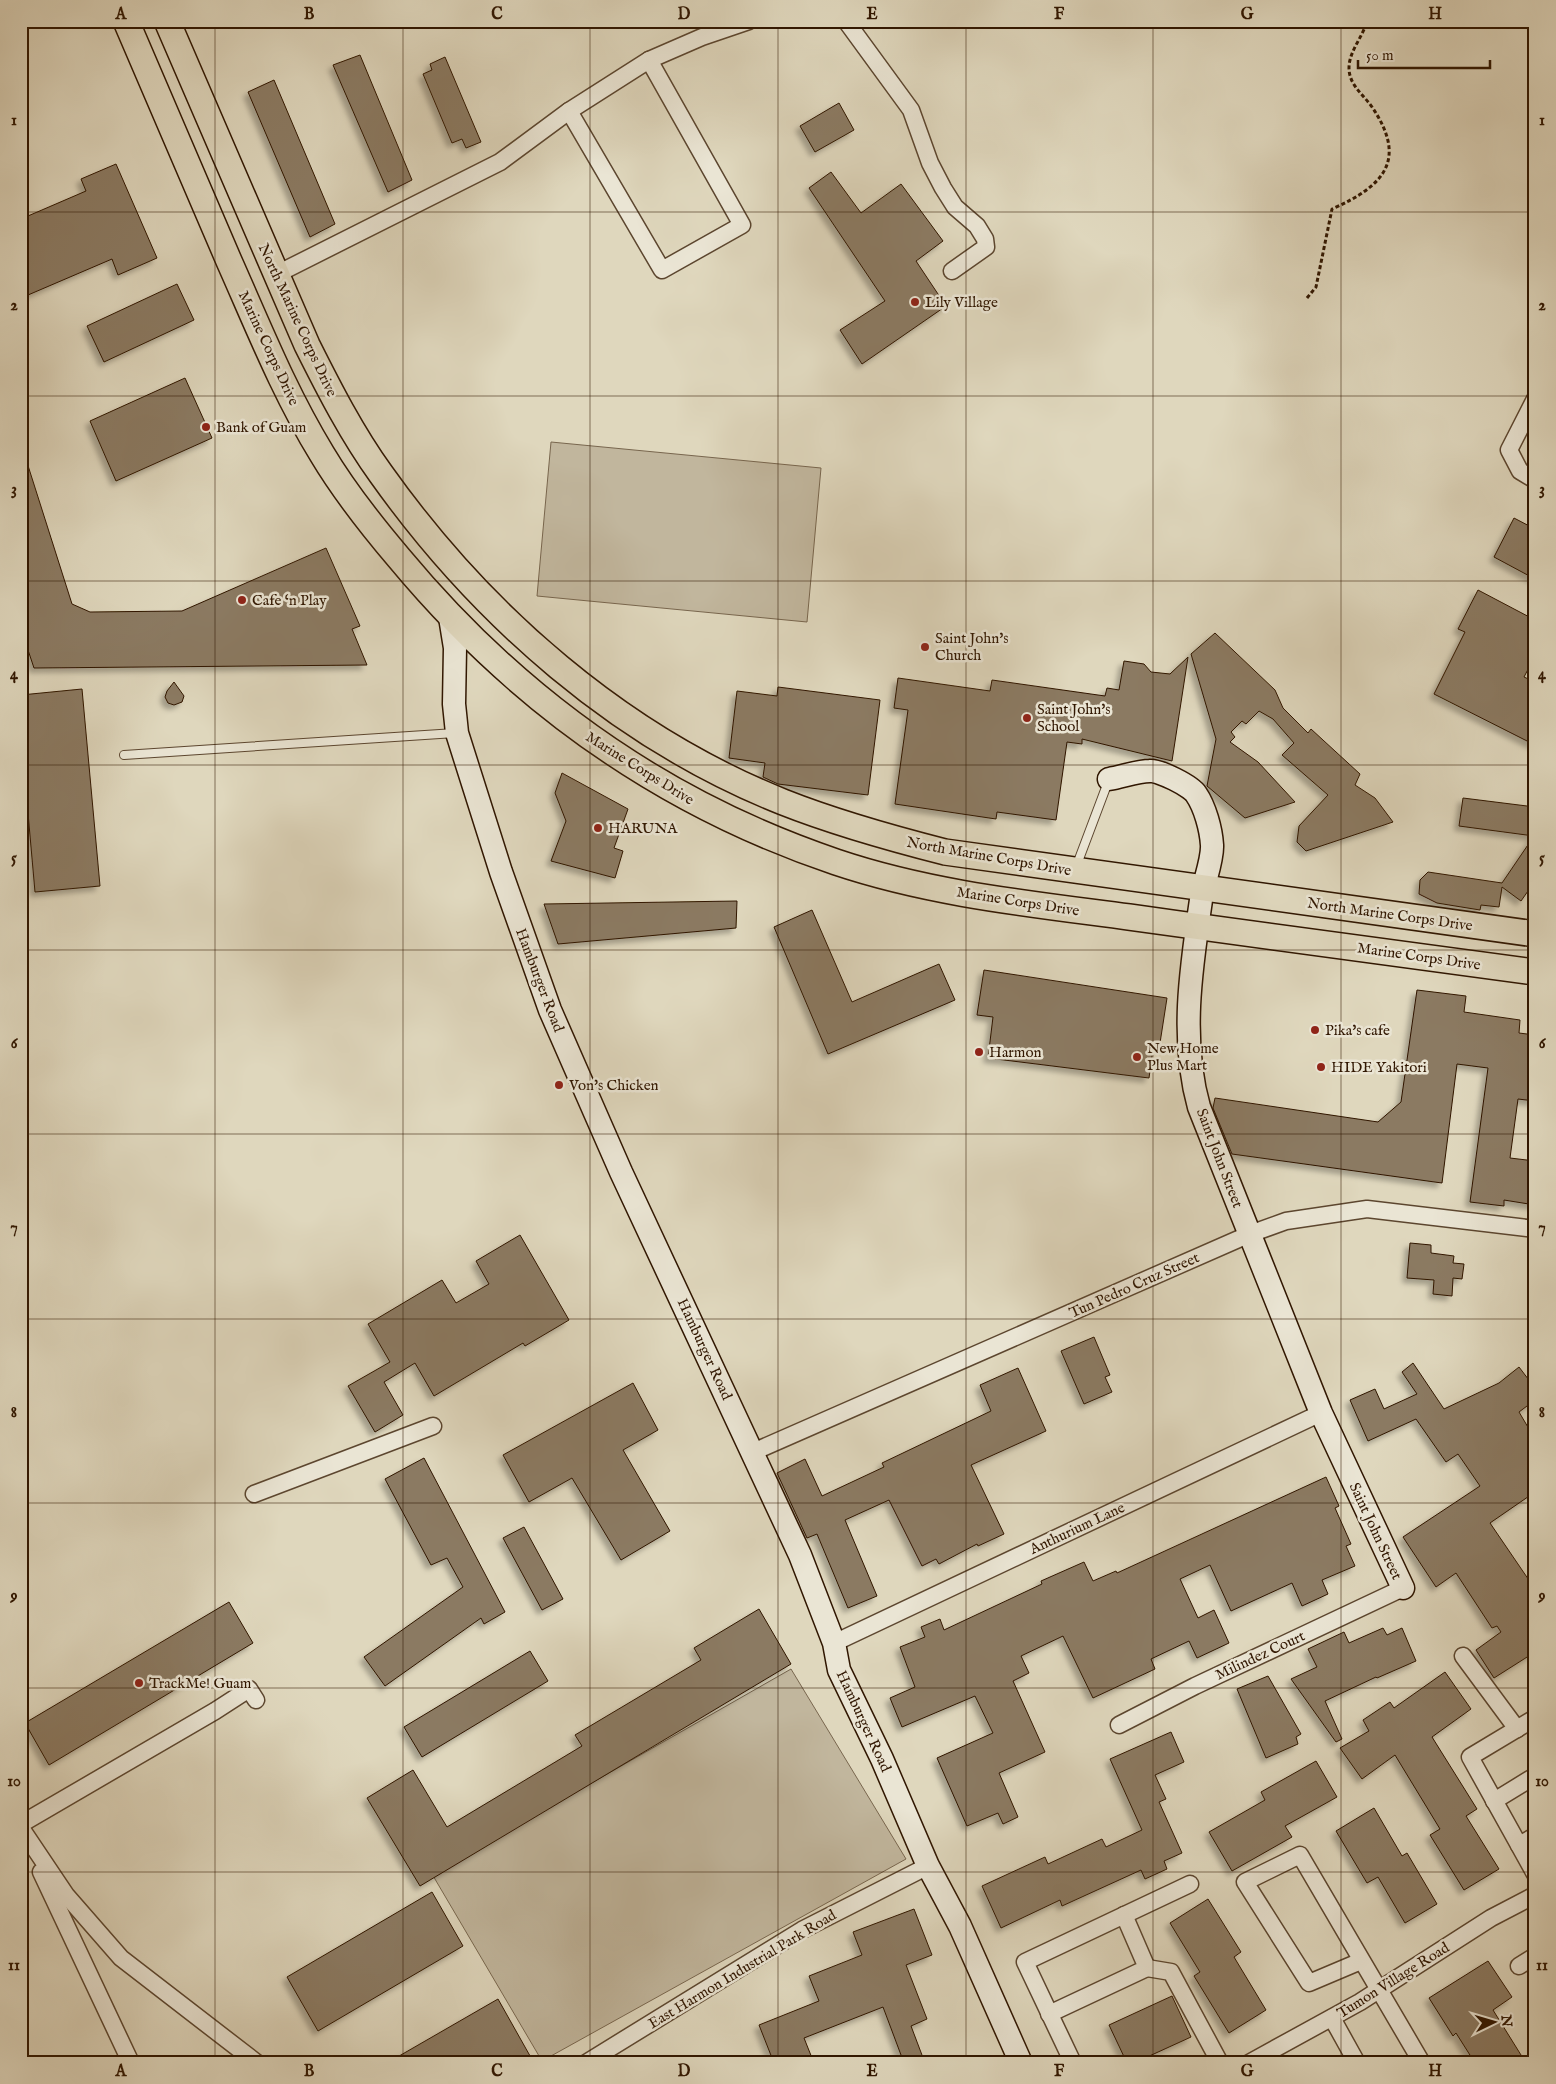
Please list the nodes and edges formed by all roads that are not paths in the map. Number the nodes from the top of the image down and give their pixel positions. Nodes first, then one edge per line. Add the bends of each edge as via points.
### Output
1 (126, 21) edge
2 (167, 21) edge
3 (749, 21) edge
4 (846, 21) edge
5 (649, 60) junction
6 (569, 111) junction
7 (952, 271) dead end
8 (277, 274) junction
9 (1535, 398) edge
10 (1535, 480) edge
11 (450, 618) junction
12 (457, 733) junction
13 (124, 755) dead end
14 (1109, 780) joint
15 (1075, 871) junction
16 (1202, 889) junction
17 (1197, 927) junction
18 (1535, 934) edge
19 (1535, 972) edge
20 (1535, 1229) edge
21 (1250, 1234) junction
22 (1321, 1413) junction
23 (433, 1426) dead end
24 (753, 1452) junction
25 (254, 1494) dead end
26 (1403, 1588) joint
27 (834, 1643) junction
28 (1463, 1656) dead end
29 (256, 1700) dead end
30 (1535, 1718) edge
31 (1119, 1725) dead end
32 (1517, 1729) junction
33 (1535, 1776) edge
34 (1494, 1801) junction
35 (21, 1827) edge
36 (1535, 1836) edge
37 (1519, 1845) junction
38 (928, 1866) junction
39 (1535, 1874) edge
40 (1190, 1884) dead end
41 (1535, 1895) edge
42 (1124, 1915) junction
43 (1535, 1956) edge
44 (1361, 1961) junction
45 (1519, 1966) dead end
46 (1147, 1968) junction
47 (1378, 1990) junction
48 (1049, 2014) junction
49 (1332, 2018) junction
50 (131, 2063) edge
51 (257, 2063) edge
52 (586, 2063) edge
53 (1021, 2063) edge
54 (1073, 2063) edge
55 (1220, 2063) edge
56 (1249, 2063) edge
57 (1357, 2063) edge
58 (1422, 2063) edge

1 - 11 main road, Marine Corps Drive via 273,361 296,407 349,495 381,538
2 - 8 main road, North Marine Corps Drive
3 - 5 street
4 - 7 street via 911,110 930,163 955,207 977,226 985,239 986,247
5 - 6 street
5 - 6 street via 742,225 662,270
6 - 8 street via 500,162
8 - 15 main road, North Marine Corps Drive via 329,389 380,473 478,591 549,659 590,692 713,769 807,811 852,827 945,852
9 - 10 street via 1510,450 1520,471
11 - 12 street, Hamburger Road via 455,648
11 - 17 main road, Marine Corps Drive via 524,688 574,728 686,798 767,837 841,864 938,889
12 - 13 lane
12 - 24 street, Hamburger Road via 495,855 550,1010 621,1172
14 - 15 lane
14 - 16 street, Saint John Street via 1151,770 1196,793 1212,846
15 - 16 main road, North Marine Corps Drive
16 - 17 street, Saint John Street
16 - 18 main road, North Marine Corps Drive
17 - 19 main road, Marine Corps Drive
17 - 21 street, Saint John Street via 1189,1026 1192,1080 1199,1107
20 - 21 street, Tun Pedro Cruz Street via 1367,1210 1286,1221
21 - 22 street, Saint John Street
21 - 24 street, Tun Pedro Cruz Street
22 - 26 street, Saint John Street
22 - 27 street, Anthurium Lane
23 - 25 street
24 - 27 street, Hamburger Road via 800,1556
26 - 31 street, Milindez Court
27 - 38 street, Hamburger Road via 839,1670
28 - 32 street
29 - 35 street via 249,1689
30 - 32 street
32 - 34 street via 1470,1757
33 - 34 street
34 - 37 street
35 - 50 street
35 - 51 street via 66,1895 121,1958
36 - 37 street
37 - 39 street
38 - 52 street, East Harmon Industrial Park Road via 802,1930
38 - 53 street, Hamburger Road via 960,1926
40 - 42 street
41 - 47 street, Tumon Village Road via 1491,1918
42 - 46 street
42 - 48 street via 1025,1962
43 - 45 street
44 - 44 street via 1300,1855 1246,1882 1309,1983
44 - 47 street
46 - 48 street
46 - 55 street via 1171,1972
47 - 49 street, Tumon Village Road
47 - 58 street
48 - 54 street
49 - 56 street, Tumon Village Road
49 - 57 street

